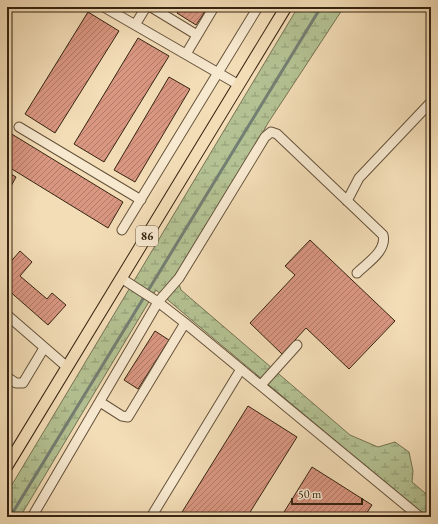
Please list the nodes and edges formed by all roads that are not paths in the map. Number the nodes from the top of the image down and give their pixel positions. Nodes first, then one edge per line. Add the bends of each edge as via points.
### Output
1 (104, 7) edge
2 (146, 7) edge
3 (151, 7) edge
4 (214, 7) edge
5 (258, 7) edge
6 (286, 7) edge
7 (135, 25) junction
8 (197, 35) junction
9 (186, 54) junction
10 (218, 73) junction
11 (239, 85) junction
12 (431, 102) edge
13 (18, 127) dead end
14 (140, 200) junction
15 (347, 201) junction
16 (122, 230) dead end
17 (357, 273) dead end
18 (121, 278) junction
19 (156, 300) junction
20 (7, 315) edge
21 (186, 323) junction
22 (297, 345) dead end
23 (44, 348) junction
24 (67, 367) junction
25 (241, 369) junction
26 (7, 377) edge
27 (261, 385) junction
28 (100, 402) junction
29 (7, 466) edge
30 (32, 517) edge
31 (151, 517) edge
32 (420, 517) edge

1 - 7 street
2 - 7 street
3 - 8 street
4 - 8 street
5 - 10 street
6 - 11 main road, 86
7 - 9 street
8 - 9 street
9 - 10 street
10 - 11 street
10 - 14 street
11 - 18 main road, 86
12 - 15 street via 360,178
13 - 14 street
14 - 16 street
15 - 17 street via 383,235 384,242 380,250
15 - 19 street via 277,134 271,132 265,137 179,278
18 - 19 street
18 - 24 main road, 86
19 - 21 street
19 - 28 street
20 - 23 street
21 - 25 street
21 - 28 street via 128,417
22 - 27 street
23 - 24 street
23 - 26 street via 23,383 16,383
24 - 29 main road, 86
25 - 27 street
25 - 31 street
27 - 32 street
28 - 30 street

